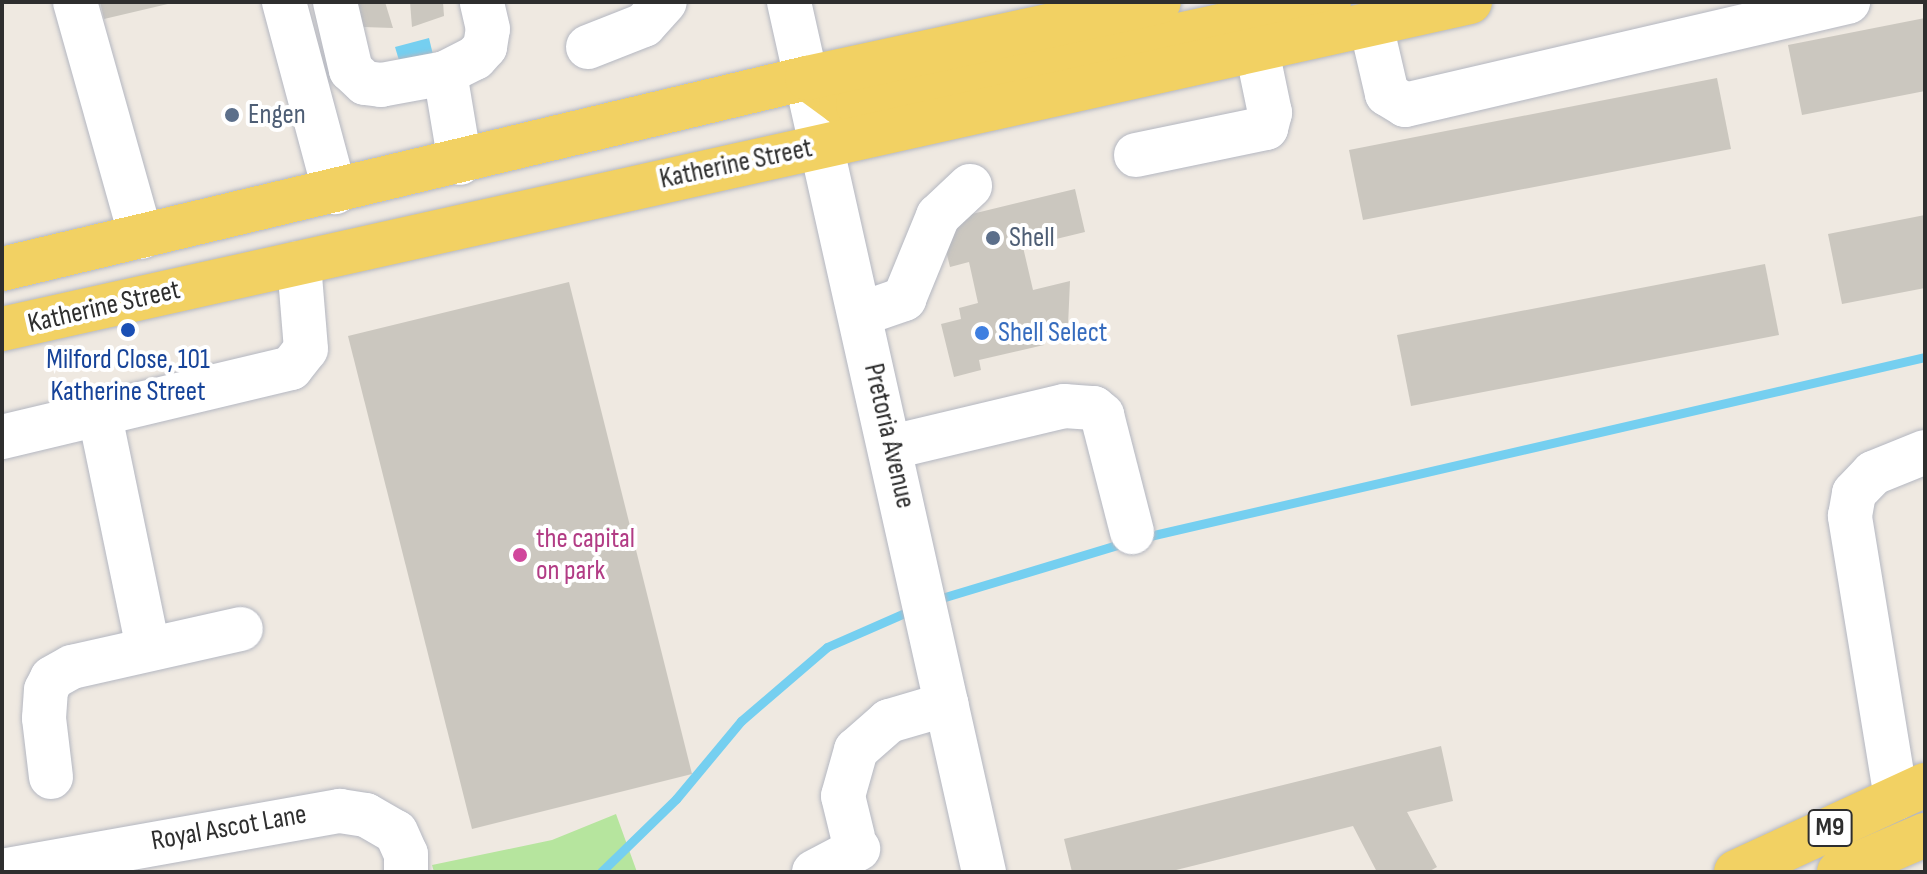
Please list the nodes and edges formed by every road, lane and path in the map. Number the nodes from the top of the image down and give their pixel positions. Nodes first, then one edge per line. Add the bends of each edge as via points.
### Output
1 (75, 2) edge
2 (284, 2) edge
3 (335, 2) edge
4 (482, 2) edge
5 (665, 2) edge
6 (789, 2) edge
7 (1159, 2) edge
8 (1329, 2) edge
9 (1470, 2) edge
10 (1848, 2) edge
11 (1371, 25) junction
12 (588, 47) dead end
13 (1257, 51) junction
14 (445, 73) junction
15 (807, 78) junction
16 (824, 145) junction
17 (1136, 155) dead end
18 (460, 163) junction
19 (970, 186) dead end
20 (335, 192) junction
21 (141, 237) junction
22 (299, 263) junction
23 (2, 269) edge
24 (2, 304) edge
25 (861, 314) junction
26 (2, 329) edge
27 (100, 416) junction
28 (2, 437) edge
29 (892, 447) junction
30 (1925, 452) edge
31 (1132, 532) dead end
32 (241, 629) dead end
33 (148, 648) junction
34 (947, 704) junction
35 (51, 777) dead end
36 (1911, 791) edge
37 (1925, 835) edge
38 (17, 870) edge
39 (406, 872) edge
40 (814, 872) edge
41 (984, 872) edge
42 (1736, 872) edge
43 (1839, 872) edge

1 - 21 street
2 - 20 street
3 - 14 street via 351,70 365,83
4 - 14 street via 488,29 485,47
5 - 12 street via 644,25
6 - 15 street, Pretoria Avenue
7 - 15 main road
8 - 15 main road via 858,105 841,103
9 - 11 main road, Katherine Street
10 - 11 street via 1405,105 1387,94
11 - 13 main road, Katherine Street
13 - 16 main road, Katherine Street
13 - 17 street via 1270,113 1266,128
14 - 18 street
15 - 16 street, Pretoria Avenue
15 - 18 main road
16 - 22 main road, Katherine Street
16 - 24 main road via 710,143
16 - 25 street, Pretoria Avenue
18 - 20 main road
19 - 25 street via 938,216 904,299
20 - 21 main road
21 - 23 main road
22 - 26 main road, Katherine Street
22 - 27 street via 306,349 291,368
25 - 29 street, Pretoria Avenue
27 - 28 street
27 - 33 street
29 - 31 street via 1064,406 1094,408 1102,415
29 - 34 street, Pretoria Avenue
30 - 36 street via 1873,473 1854,493 1850,516
32 - 33 street
33 - 35 street via 72,667 52,678 44,718
34 - 40 street via 889,721 856,750 843,796 855,843
34 - 41 street, Pretoria Avenue
36 - 42 main road, M9
37 - 43 main road, M9
38 - 39 street, Royal Ascot Lane via 340,811 366,815 396,832 406,854

